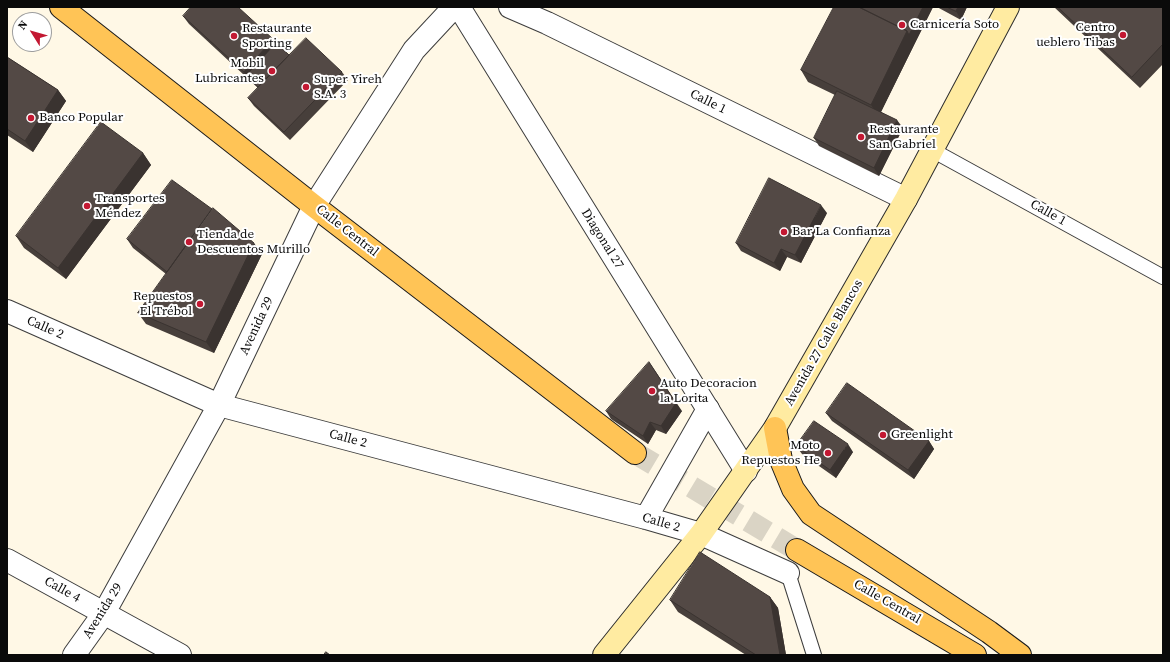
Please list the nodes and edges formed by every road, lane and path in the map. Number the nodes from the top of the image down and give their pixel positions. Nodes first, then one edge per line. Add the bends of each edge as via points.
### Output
1 (61, 7) edge
2 (454, 7) edge
3 (459, 7) edge
4 (510, 7) edge
5 (1008, 7) edge
6 (932, 150) junction
7 (906, 199) junction
8 (314, 206) junction
9 (1163, 277) edge
10 (7, 311) edge
11 (219, 405) junction
12 (708, 409) junction
13 (775, 428) junction
14 (635, 453) tunnel mouth
15 (746, 471) junction
16 (646, 518) junction
17 (701, 534) junction
18 (797, 550) tunnel mouth
19 (7, 560) edge
20 (788, 573) joint
21 (104, 613) junction
22 (74, 655) edge
23 (180, 655) edge
24 (604, 655) edge
25 (814, 655) edge
26 (975, 655) edge
27 (1020, 655) edge

1 - 8 main road, Calle Central
2 - 8 street, Avenida 29 via 414,50
3 - 12 street, Diagonal 27
4 - 7 street, Calle 1
5 - 6 main road, Avenida 27 Calle Blancos
6 - 7 main road, Avenida 27 Calle Blancos
6 - 9 lane, Calle 1
7 - 13 main road, Avenida 27 Calle Blancos
8 - 11 street, Avenida 29
8 - 14 main road, Calle Central
10 - 11 street, Calle 2
11 - 16 street, Calle 2
11 - 21 street, Avenida 29
12 - 15 street, Diagonal 27
12 - 16 street
13 - 15 main road, Avenida 27 Calle Blancos
13 - 27 main road via 781,460 793,489 811,514
15 - 17 main road, Avenida 27 Calle Blancos
16 - 17 street, Calle 2
17 - 20 street, Calle 2
17 - 24 main road, Avenida 27 Calle Blancos
18 - 26 main road, Calle Central
19 - 21 street, Calle 4
20 - 25 lane
21 - 22 street, Avenida 29
21 - 23 street, Calle 4

